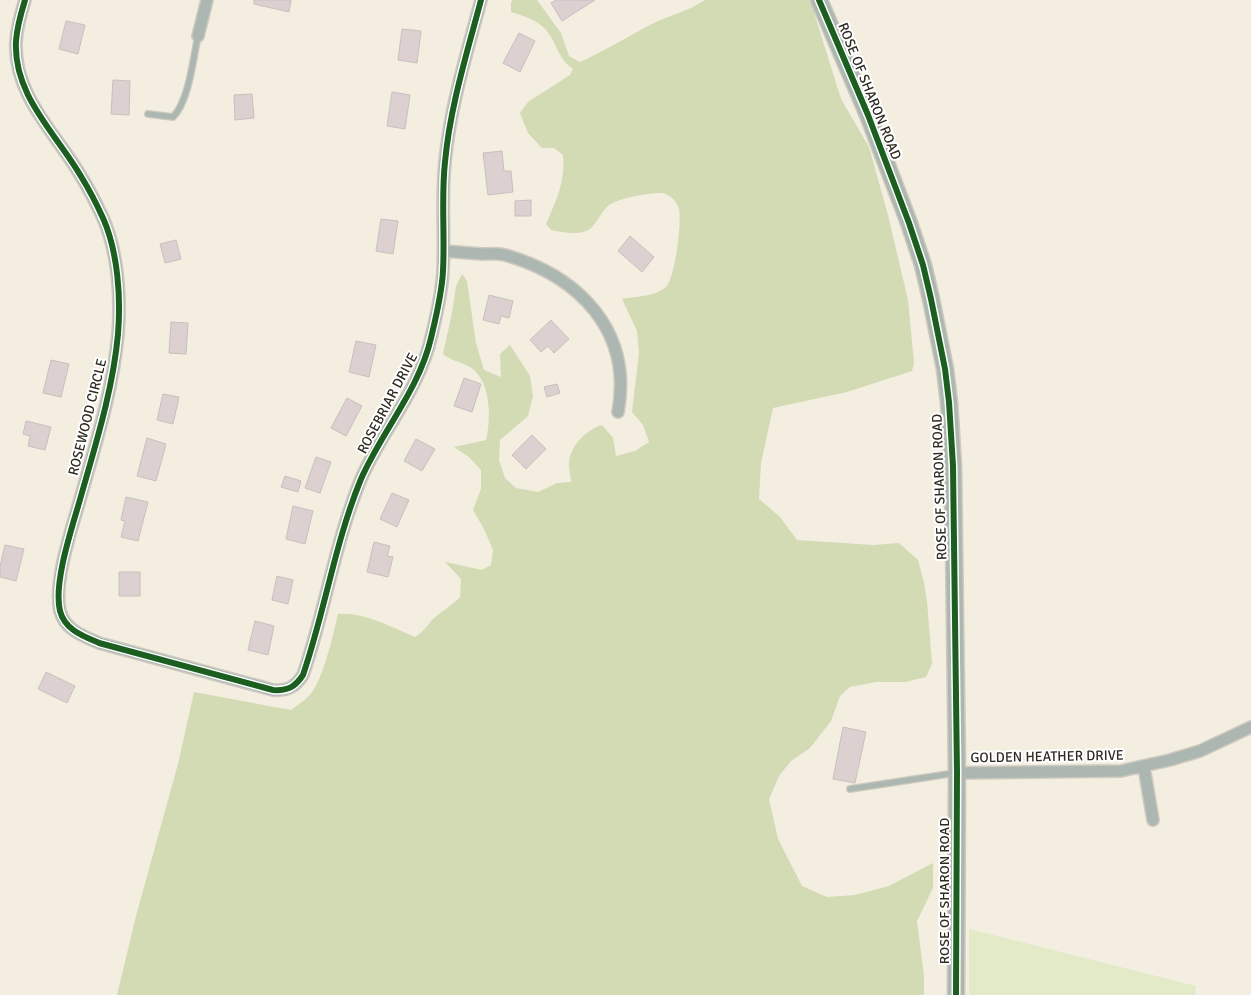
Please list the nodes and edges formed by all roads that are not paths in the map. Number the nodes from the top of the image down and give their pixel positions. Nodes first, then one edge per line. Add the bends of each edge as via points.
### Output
1 (25, 0) edge
2 (207, 0) edge
3 (481, 0) edge
4 (819, 0) edge
5 (198, 36) joint
6 (148, 114) dead end
7 (444, 251) junction
8 (618, 412) dead end
9 (291, 688) joint
10 (1251, 727) edge
11 (1144, 767) junction
12 (957, 773) junction
13 (850, 789) dead end
14 (1153, 820) dead end
15 (956, 995) edge

1 - 9 street, ROSEWOOD CIRCLE via 16,42 21,76 33,107 82,177 103,220 110,241 119,303 114,368 66,549 58,598 60,611 71,629 99,643 273,690
2 - 5 street
3 - 7 street, ROSEBRIAR DRIVE via 454,105 445,162
4 - 12 street, ROSE OF SHARON ROAD via 868,114 909,223 923,265 939,334 949,402 953,466
5 - 6 lane via 180,111 173,117
7 - 8 street via 496,254 531,265 561,280 596,310 619,361 622,394
7 - 9 street, ROSEBRIAR DRIVE via 440,296 426,360 362,478 305,669
10 - 11 street, GOLDEN HEATHER DRIVE via 1200,751
11 - 12 street, GOLDEN HEATHER DRIVE via 1104,771
11 - 14 street
12 - 13 lane
12 - 15 street, ROSE OF SHARON ROAD

